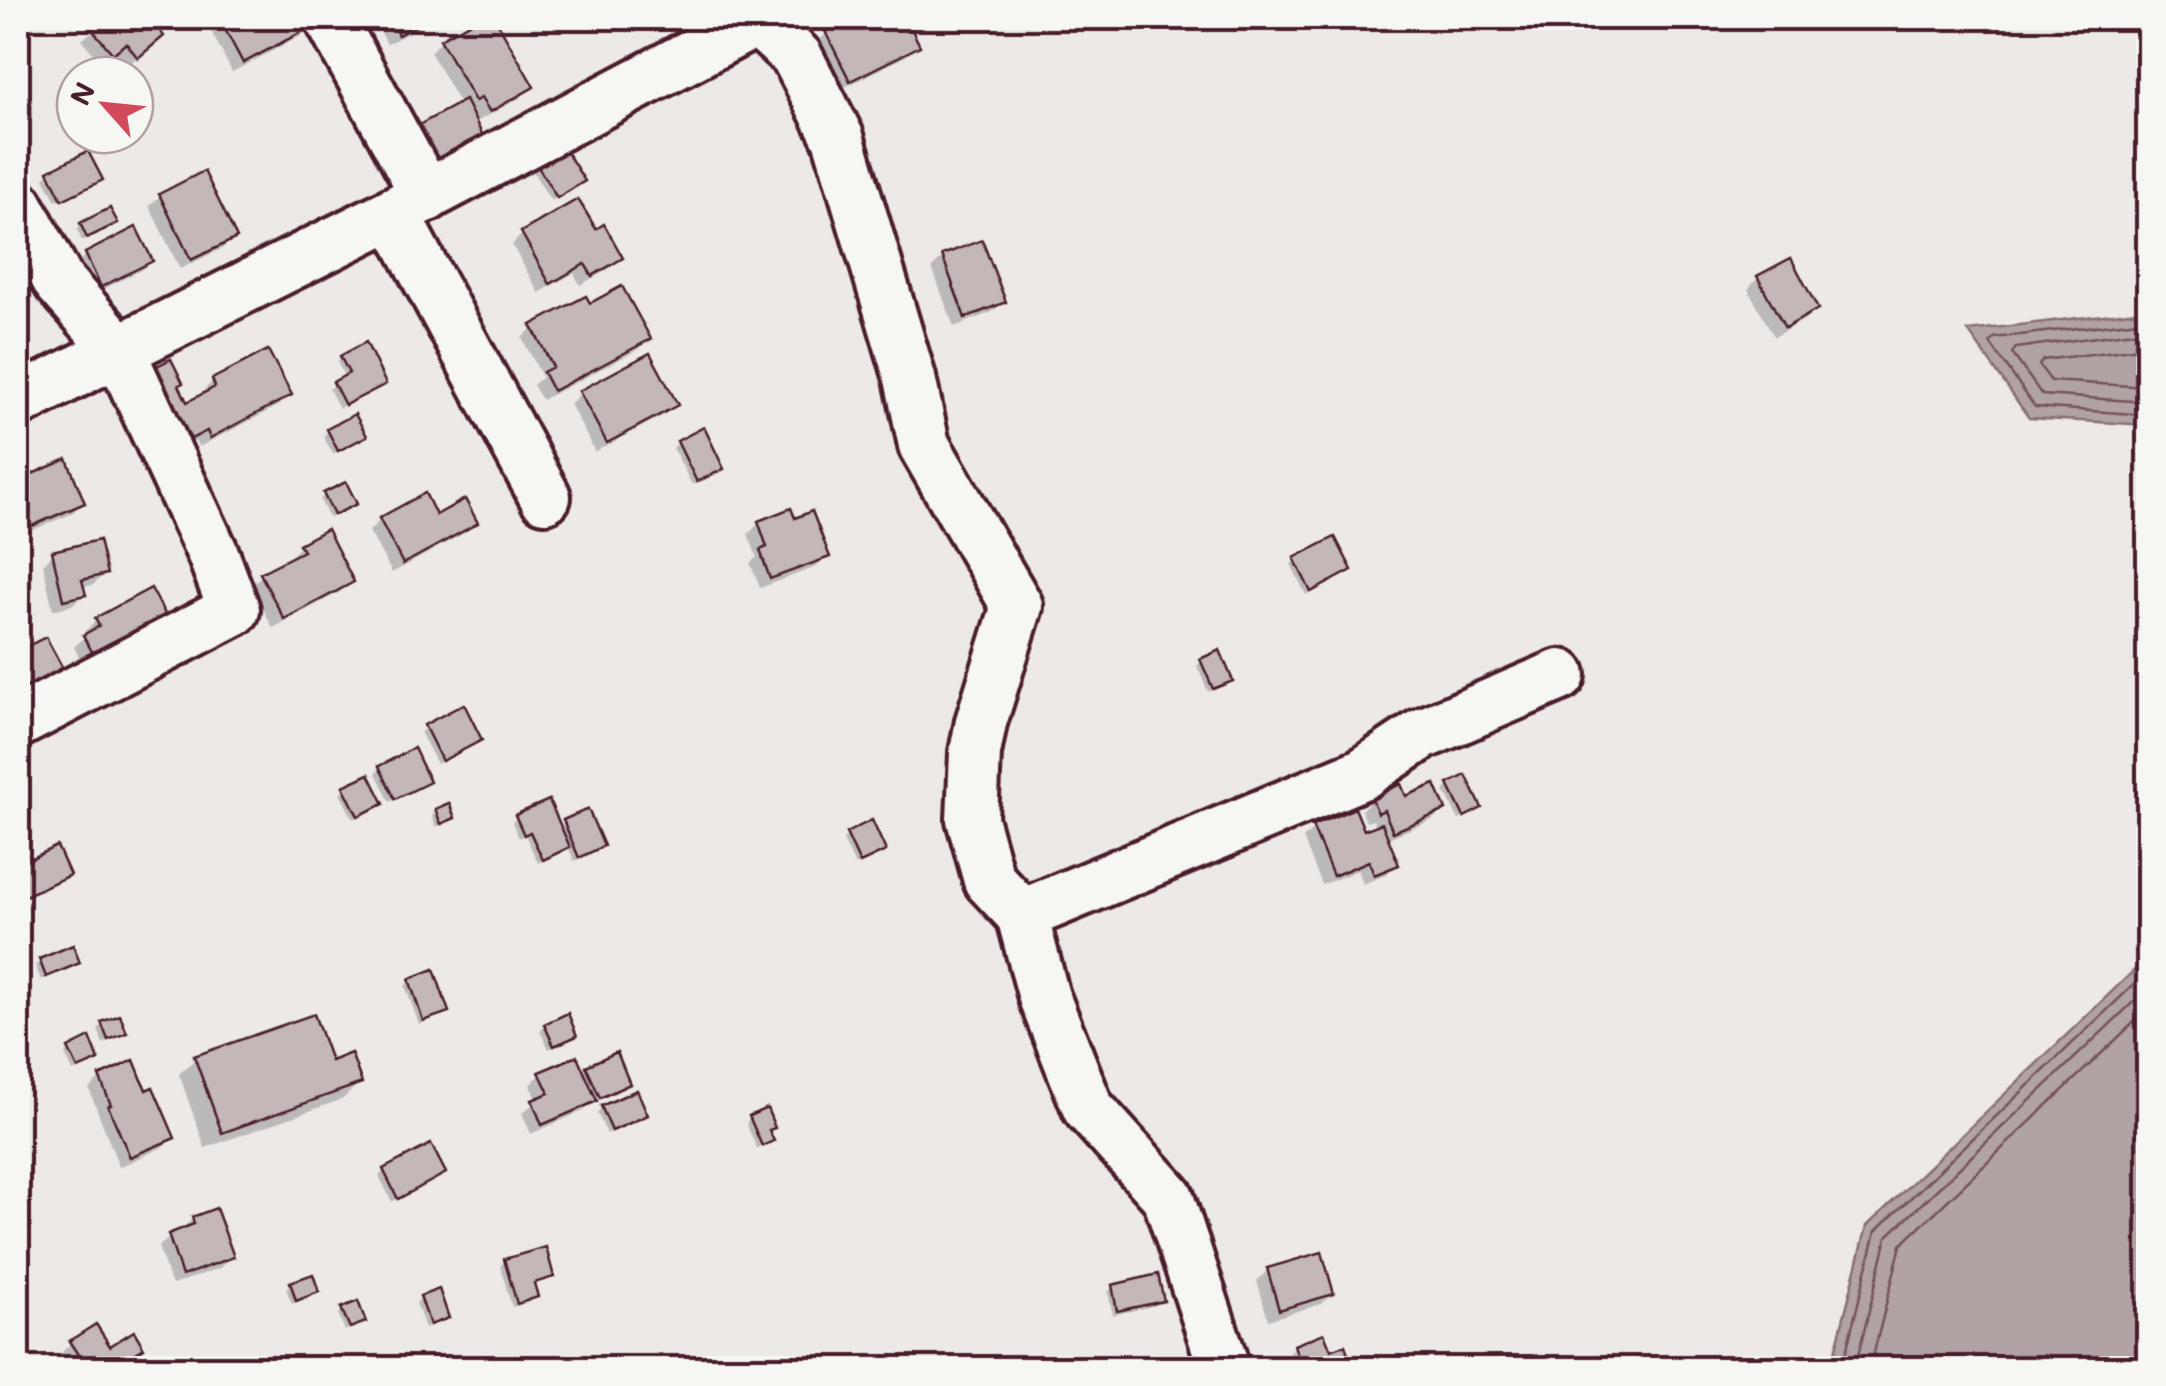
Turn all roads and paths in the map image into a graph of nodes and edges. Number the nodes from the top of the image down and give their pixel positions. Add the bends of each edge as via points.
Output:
1 (330, 18) edge
2 (760, 19) edge
3 (410, 204) junction
4 (18, 206) edge
5 (119, 350) junction
6 (18, 401) edge
7 (545, 497) dead end
8 (1560, 675) dead end
9 (18, 722) edge
10 (1022, 914) junction
11 (1224, 1368) edge

1 - 3 street
2 - 3 street
2 - 10 street via 796,57 838,138 924,445 1017,606 981,722 972,818 989,880
3 - 5 street
3 - 7 street
4 - 5 street via 59,282
5 - 6 street
5 - 9 street via 234,610
8 - 10 street via 1422,734 1362,774
10 - 11 street via 1044,997 1088,1108 1168,1197

